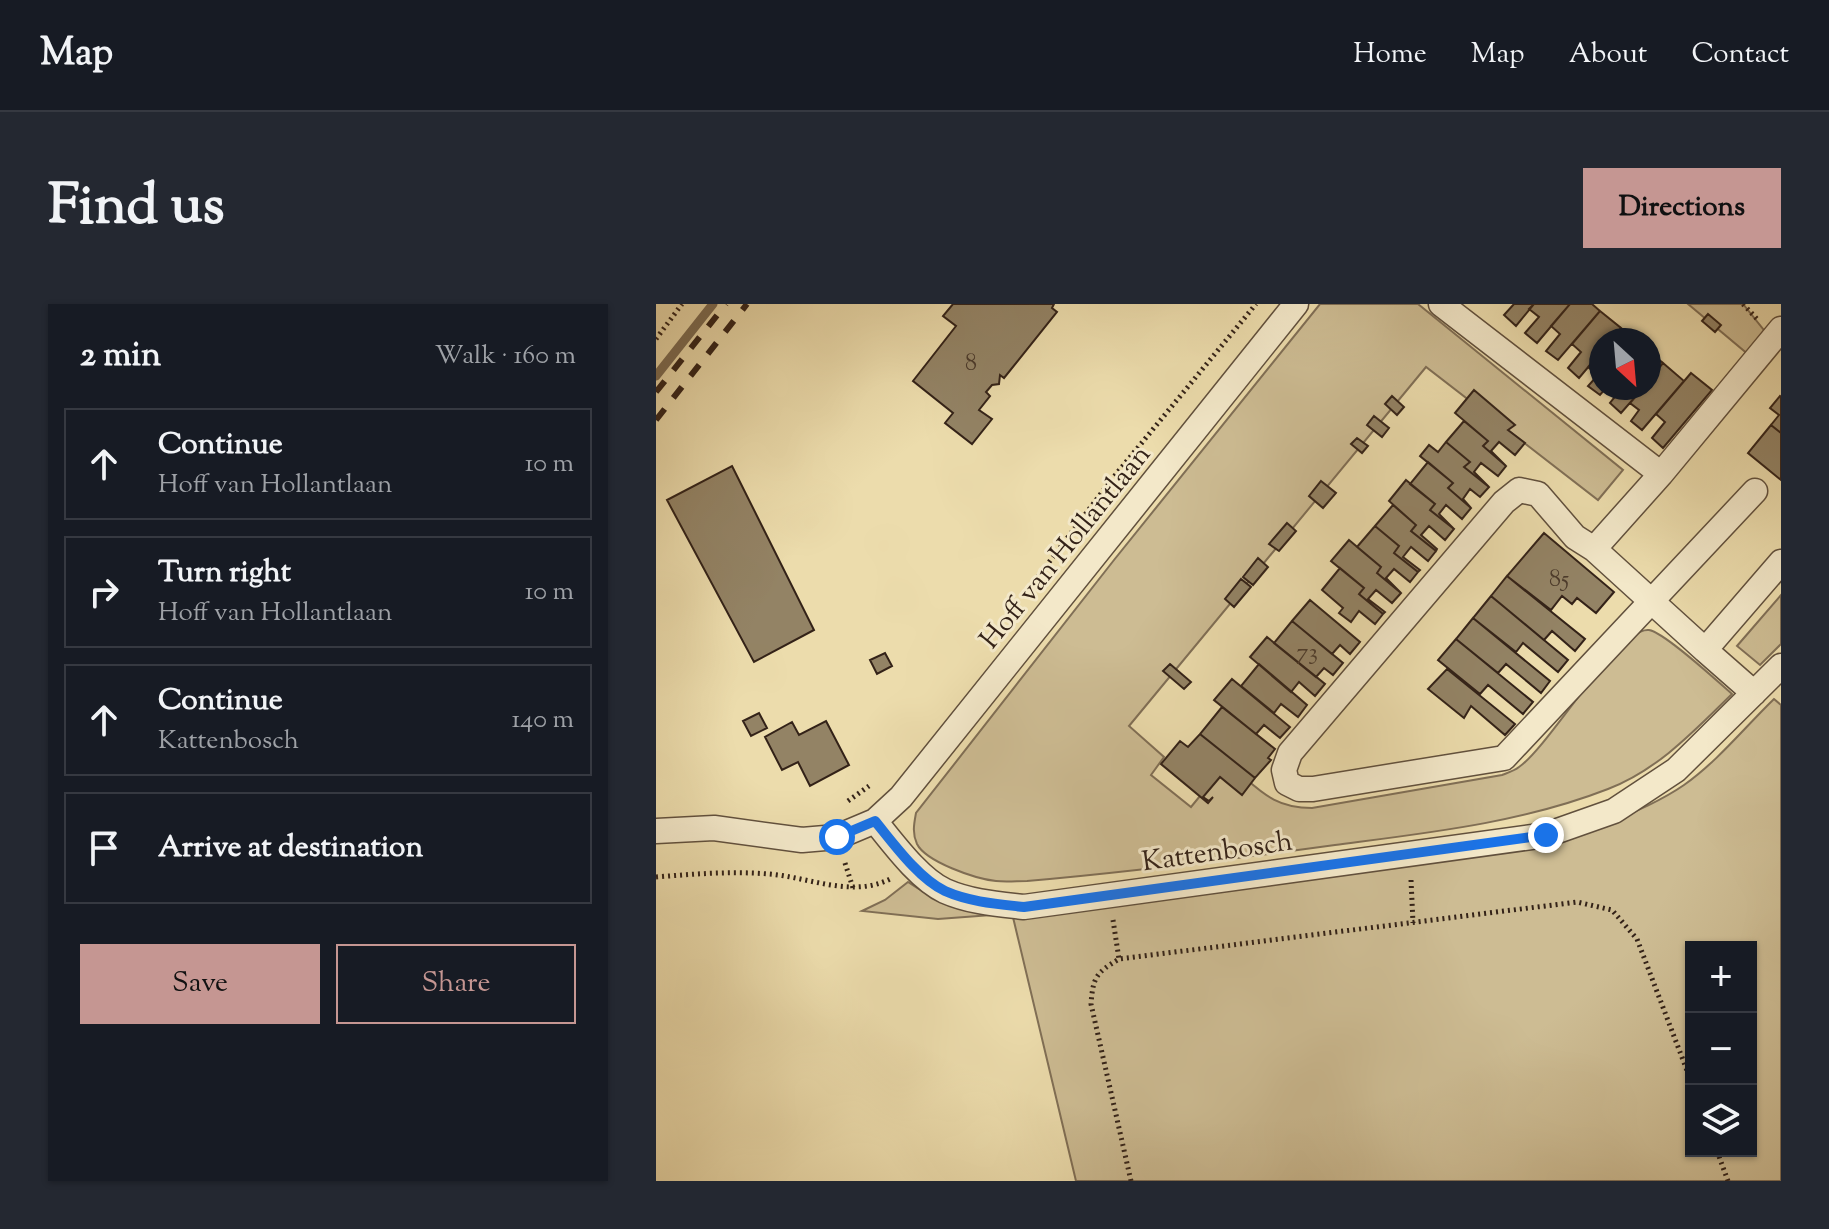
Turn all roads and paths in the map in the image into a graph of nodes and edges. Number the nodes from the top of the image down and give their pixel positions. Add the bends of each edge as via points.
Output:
1 (682, 304) edge
2 (1256, 304) edge
3 (1296, 304) edge
4 (1441, 304) edge
5 (1781, 329) edge
6 (656, 339) edge
7 (1661, 474) junction
8 (1755, 491) dead end
9 (1594, 549) junction
10 (1781, 562) edge
11 (1029, 589) dead end
12 (1651, 603) junction
13 (1705, 650) junction
14 (1781, 666) edge
15 (1754, 693) junction
16 (871, 784) dead end
17 (875, 821) junction
18 (656, 831) edge
19 (837, 837) junction
20 (1410, 854) junction
21 (914, 866) junction
22 (656, 877) edge
23 (1109, 895) junction
24 (1413, 923) junction
25 (1119, 959) junction
26 (1685, 1065) edge
27 (1719, 1157) edge
28 (1131, 1181) edge
29 (1728, 1181) edge

1 - 6 path
2 - 11 path
3 - 17 street, Hoff van Hollantlaan via 901,797
4 - 7 street
5 - 7 street
7 - 9 street
8 - 12 street, Kattenbosch
9 - 12 street, Kattenbosch
9 - 12 street, Kattenbosch via 1575,537 1538,494 1519,490 1511,496 1290,753 1284,770 1287,783 1313,789 1504,758
10 - 13 street
12 - 13 street, Kattenbosch
13 - 15 street, Kattenbosch
14 - 15 street, Kattenbosch
15 - 20 street, Kattenbosch via 1676,770 1614,811 1546,835
16 - 19 path via 834,812
17 - 19 street, Hoff van Hollantlaan
17 - 21 street
18 - 19 street, Hoff van Hollantlaan via 714,828 802,840
20 - 23 street, Kattenbosch
20 - 24 path
21 - 22 path via 884,883 853,888 771,874
21 - 23 street, Kattenbosch via 942,890 976,902 1024,907
23 - 25 path
24 - 25 path
24 - 26 path via 1577,902 1612,910 1637,939
25 - 28 path via 1093,981 1091,1004
27 - 29 path

